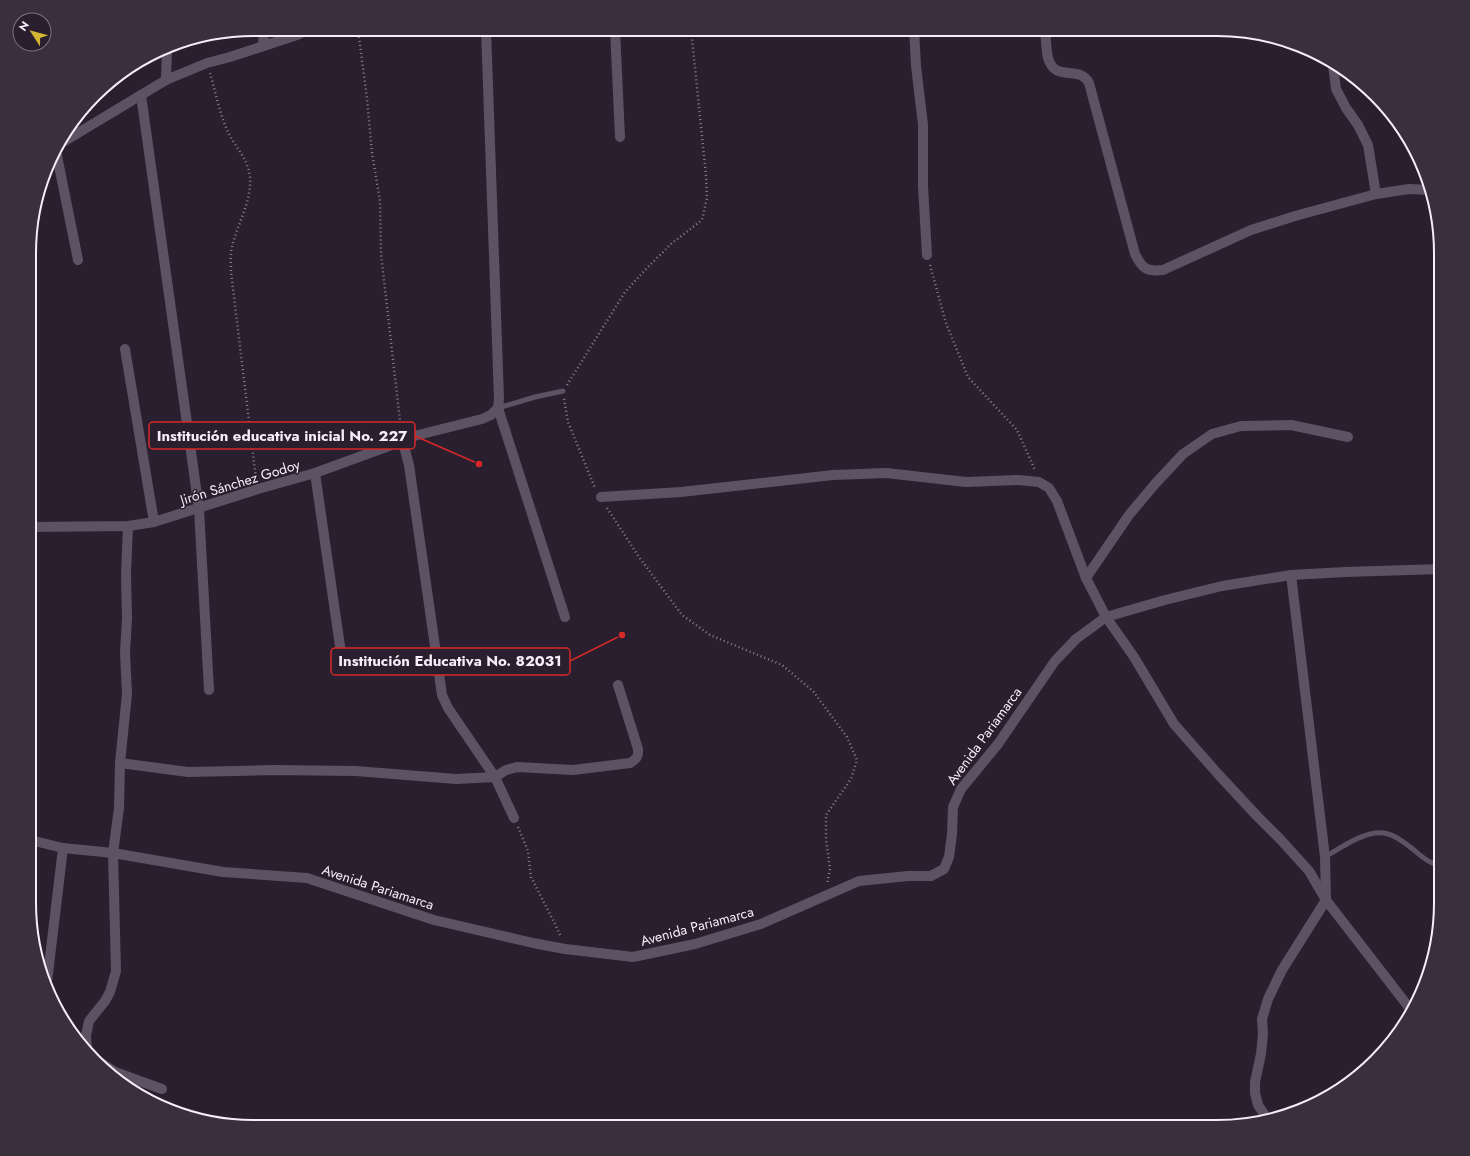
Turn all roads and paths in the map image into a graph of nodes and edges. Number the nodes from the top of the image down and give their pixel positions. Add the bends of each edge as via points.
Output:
1 (264, 36) edge
2 (294, 36) edge
3 (359, 36) edge
4 (486, 36) edge
5 (614, 36) edge
6 (692, 36) edge
7 (914, 36) edge
8 (1046, 36) edge
9 (263, 46) junction
10 (167, 54) edge
11 (207, 63) junction
12 (1334, 70) edge
13 (166, 80) junction
14 (141, 95) junction
15 (620, 137) dead end
16 (69, 139) edge
17 (57, 158) edge
18 (1424, 190) edge
19 (1376, 194) junction
20 (928, 255) joint
21 (78, 260) dead end
22 (125, 349) dead end
23 (563, 391) junction
24 (498, 408) junction
25 (1348, 437) dead end
26 (402, 439) junction
27 (315, 473) junction
28 (1039, 482) junction
29 (258, 489) junction
30 (601, 497) junction
31 (199, 509) junction
32 (154, 522) junction
33 (128, 526) junction
34 (36, 527) edge
35 (1434, 570) edge
36 (1291, 575) junction
37 (1086, 578) junction
38 (565, 617) dead end
39 (1106, 617) junction
40 (342, 660) dead end
41 (618, 685) dead end
42 (209, 690) dead end
43 (120, 763) junction
44 (495, 777) junction
45 (514, 818) joint
46 (36, 841) edge
47 (63, 848) junction
48 (113, 854) junction
49 (1325, 857) junction
50 (1434, 863) edge
51 (824, 896) junction
52 (1326, 900) junction
53 (565, 949) junction
54 (48, 973) edge
55 (1408, 1006) edge
56 (86, 1042) edge
57 (119, 1074) edge
58 (162, 1089) dead end
59 (1265, 1115) edge

1 - 9 street
2 - 9 street
3 - 26 path via 380,201 380,254
4 - 24 street via 500,399
5 - 15 street
6 - 23 path via 706,175 707,198 702,220 671,244 625,292
7 - 20 street via 923,125 923,186
8 - 19 street via 1048,58 1054,69 1059,72 1082,74 1090,83 1135,254 1146,269 1163,270 1250,230
9 - 11 street
10 - 13 street
11 - 13 street
11 - 29 path via 223,120 249,171 249,191 231,249 231,272
12 - 19 street via 1336,89 1368,145
13 - 14 street
14 - 16 street
14 - 31 street
17 - 21 street
18 - 19 street via 1409,189
20 - 28 path via 946,323 968,377 1017,430
22 - 32 street
23 - 24 lane, Jirón Sánchez Godoy
23 - 30 path via 568,422
24 - 26 street, Jirón Sánchez Godoy via 482,419
24 - 38 street
25 - 37 street via 1291,425 1241,426 1212,434 1183,454 1155,484 1129,515
26 - 27 street, Jirón Sánchez Godoy
26 - 44 street via 410,465 442,695 448,708
27 - 29 street, Jirón Sánchez Godoy
27 - 40 street
28 - 30 street via 966,482 886,473 786,479 681,492
28 - 37 street via 1049,488 1057,501
29 - 31 street, Jirón Sánchez Godoy
30 - 51 path via 639,558 682,615 710,635 782,665 813,691 847,738 857,760 851,779 826,815 830,869
31 - 32 street, Jirón Sánchez Godoy
31 - 42 street
32 - 33 street, Jirón Sánchez Godoy
33 - 34 street, Jirón Sánchez Godoy
33 - 43 street via 125,653 127,694
35 - 36 street
36 - 39 street via 1222,586
36 - 49 street
37 - 39 street
39 - 51 street, Avenida Pariamarca via 1076,640 1055,661 998,744 961,789 953,807 949,857 944,869 931,876 859,882
39 - 52 street via 1134,657 1174,724 1309,870
41 - 44 street via 638,749 636,759 630,763 572,770 517,767
43 - 44 street via 188,772 356,771 456,779
43 - 48 street via 119,808
44 - 45 street
45 - 53 path via 528,851 531,877 556,924
46 - 47 street, Avenida Pariamarca
47 - 48 street, Avenida Pariamarca
47 - 54 street
48 - 53 street, Avenida Pariamarca via 223,872 306,878 434,920
48 - 56 street via 116,971 110,992 89,1021
49 - 50 lane via 1355,839 1368,834 1387,833
49 - 52 street
51 - 53 street, Avenida Pariamarca via 761,924 695,944 633,957
52 - 55 street
52 - 59 street via 1282,970 1268,999 1262,1019 1261,1047 1254,1082 1258,1105
57 - 58 street

